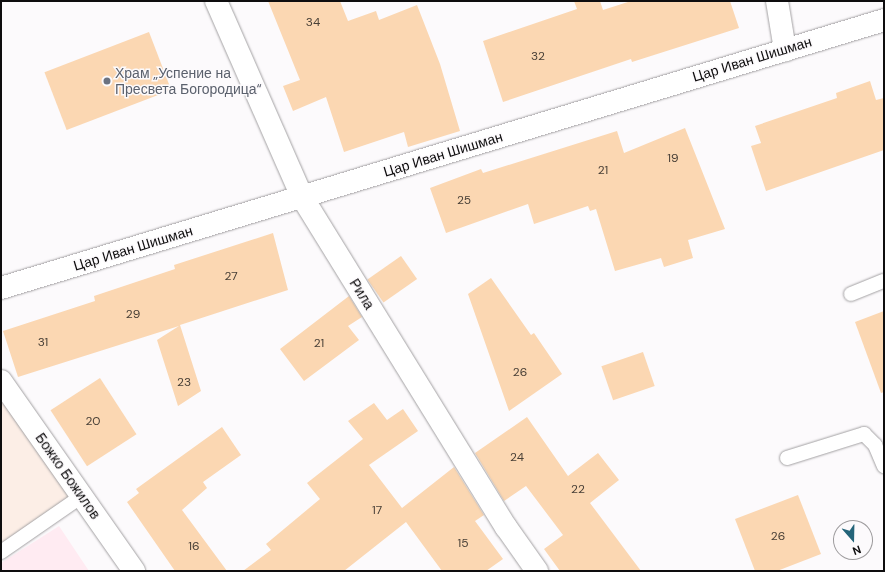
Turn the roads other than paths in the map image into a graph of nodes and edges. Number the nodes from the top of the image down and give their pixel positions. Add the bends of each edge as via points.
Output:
1 (216, 1) edge
2 (778, 1) edge
3 (884, 20) edge
4 (785, 50) junction
5 (302, 197) junction
6 (884, 280) edge
7 (1, 288) edge
8 (851, 294) dead end
9 (1, 381) edge
10 (787, 458) dead end
11 (884, 466) edge
12 (82, 496) junction
13 (1, 552) edge
14 (134, 571) edge
15 (537, 571) edge

1 - 5 street, Рила
2 - 4 street
3 - 4 street, Цар Иван Шишман
4 - 5 street, Цар Иван Шишман
5 - 7 street, Цар Иван Шишман
5 - 15 street, Рила via 506,527
6 - 8 lane
9 - 12 street, Божко Божилов
10 - 11 lane via 864,434 875,446
12 - 13 lane
12 - 14 street, Божко Божилов

